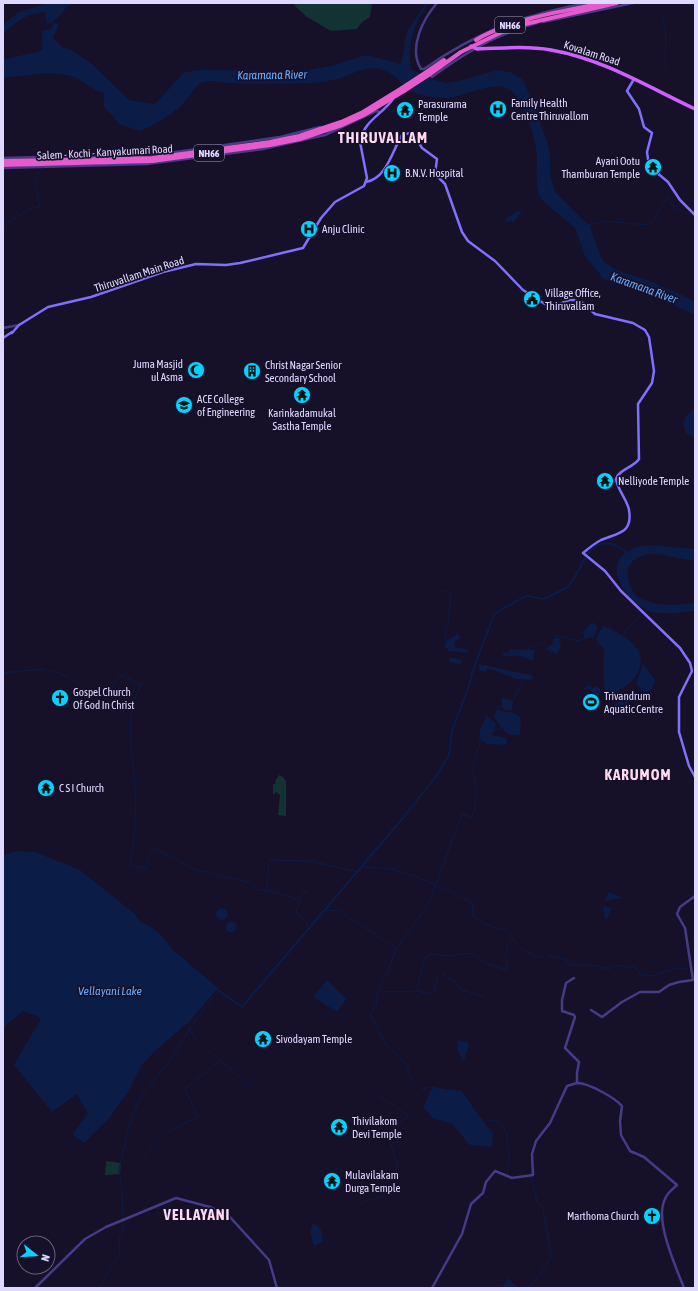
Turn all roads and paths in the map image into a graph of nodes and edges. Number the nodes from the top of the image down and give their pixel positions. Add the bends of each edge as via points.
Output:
1 (437, 3) edge
2 (587, 3) edge
3 (603, 3) edge
4 (618, 3) edge
5 (633, 3) edge
6 (473, 47) junction
7 (428, 71) junction
8 (635, 78) junction
9 (403, 89) junction
10 (395, 97) junction
11 (695, 109) edge
12 (380, 112) junction
13 (323, 131) junction
14 (3, 158) edge
15 (3, 161) edge
16 (3, 165) edge
17 (3, 168) edge
18 (366, 182) junction
19 (695, 215) edge
20 (28, 320) junction
21 (19, 325) junction
22 (3, 328) edge
23 (12, 333) junction
24 (3, 338) edge
25 (695, 777) edge
26 (695, 896) edge
27 (574, 978) dead end
28 (592, 1010) dead end
29 (577, 1083) junction
30 (35, 1288) edge
31 (277, 1288) edge
32 (432, 1288) edge
33 (684, 1288) edge

1 - 7 street via 419,33 418,65
2 - 7 street via 521,18 496,27 476,36
3 - 7 highway, NH66 via 526,20 498,29
4 - 6 highway, NH66 via 512,27
5 - 6 street via 530,25
6 - 7 highway, NH66
6 - 7 street via 432,76
6 - 8 main road, Kovalam Road via 552,50
7 - 9 highway, Salem - Kochi - Kanyakumari Road / NH66, bridge
8 - 11 main road, Kovalam Road
8 - 19 main road via 627,91 639,109 644,127 652,133 647,152 649,166 668,182 680,200
9 - 10 highway, Salem - Kochi - Kanyakumari Road / NH66
9 - 13 highway, Salem - Kochi - Kanyakumari Road / NH66
10 - 12 main road
10 - 13 highway, Salem - Kochi - Kanyakumari Road / NH66 via 364,116
12 - 13 street via 376,111
12 - 18 main road via 367,125 361,136
13 - 14 street via 162,154
13 - 15 highway, Salem - Kochi - Kanyakumari Road / NH66 via 270,142 152,158
13 - 16 highway, Salem - Kochi - Kanyakumari Road / NH66 via 270,145 152,161
13 - 17 street via 280,147 173,161
18 - 20 main road, Thiruvallam Main Road via 364,186 335,202 321,218 306,245 298,251 226,265 196,264 180,268 91,297 49,307
18 - 25 main road, Thiruvallam Main Road via 380,175 402,135 410,133 422,148 437,159 435,174 445,184 468,242 495,261 523,290 548,306 569,300 583,303 595,314 633,323 645,330 649,337 654,371 652,383 638,404 639,458 616,479 629,510 628,523 619,534 601,540 583,553 605,571 621,591 680,648 690,663 692,671 679,697 679,732
20 - 21 main road, Thiruvallam Main Road
20 - 23 main road, Thiruvallam Main Road
21 - 22 street
21 - 23 main road, Thiruvallam Main Road
23 - 24 main road, Thiruvallam Main Road
26 - 28 street via 680,907 677,914 685,928 692,980 674,983 659,992 640,992 604,1016
27 - 29 street via 564,986 561,1009 575,1018 565,1048 579,1062
29 - 32 street via 567,1086 550,1123 536,1141 532,1154 533,1175 512,1178 495,1171 486,1182 483,1193 470,1204 462,1234
29 - 33 street via 598,1091 622,1106 621,1135 630,1151 644,1157 677,1185 665,1199 662,1216
30 - 31 street via 85,1238 174,1199 182,1199 210,1207 229,1216 269,1260

